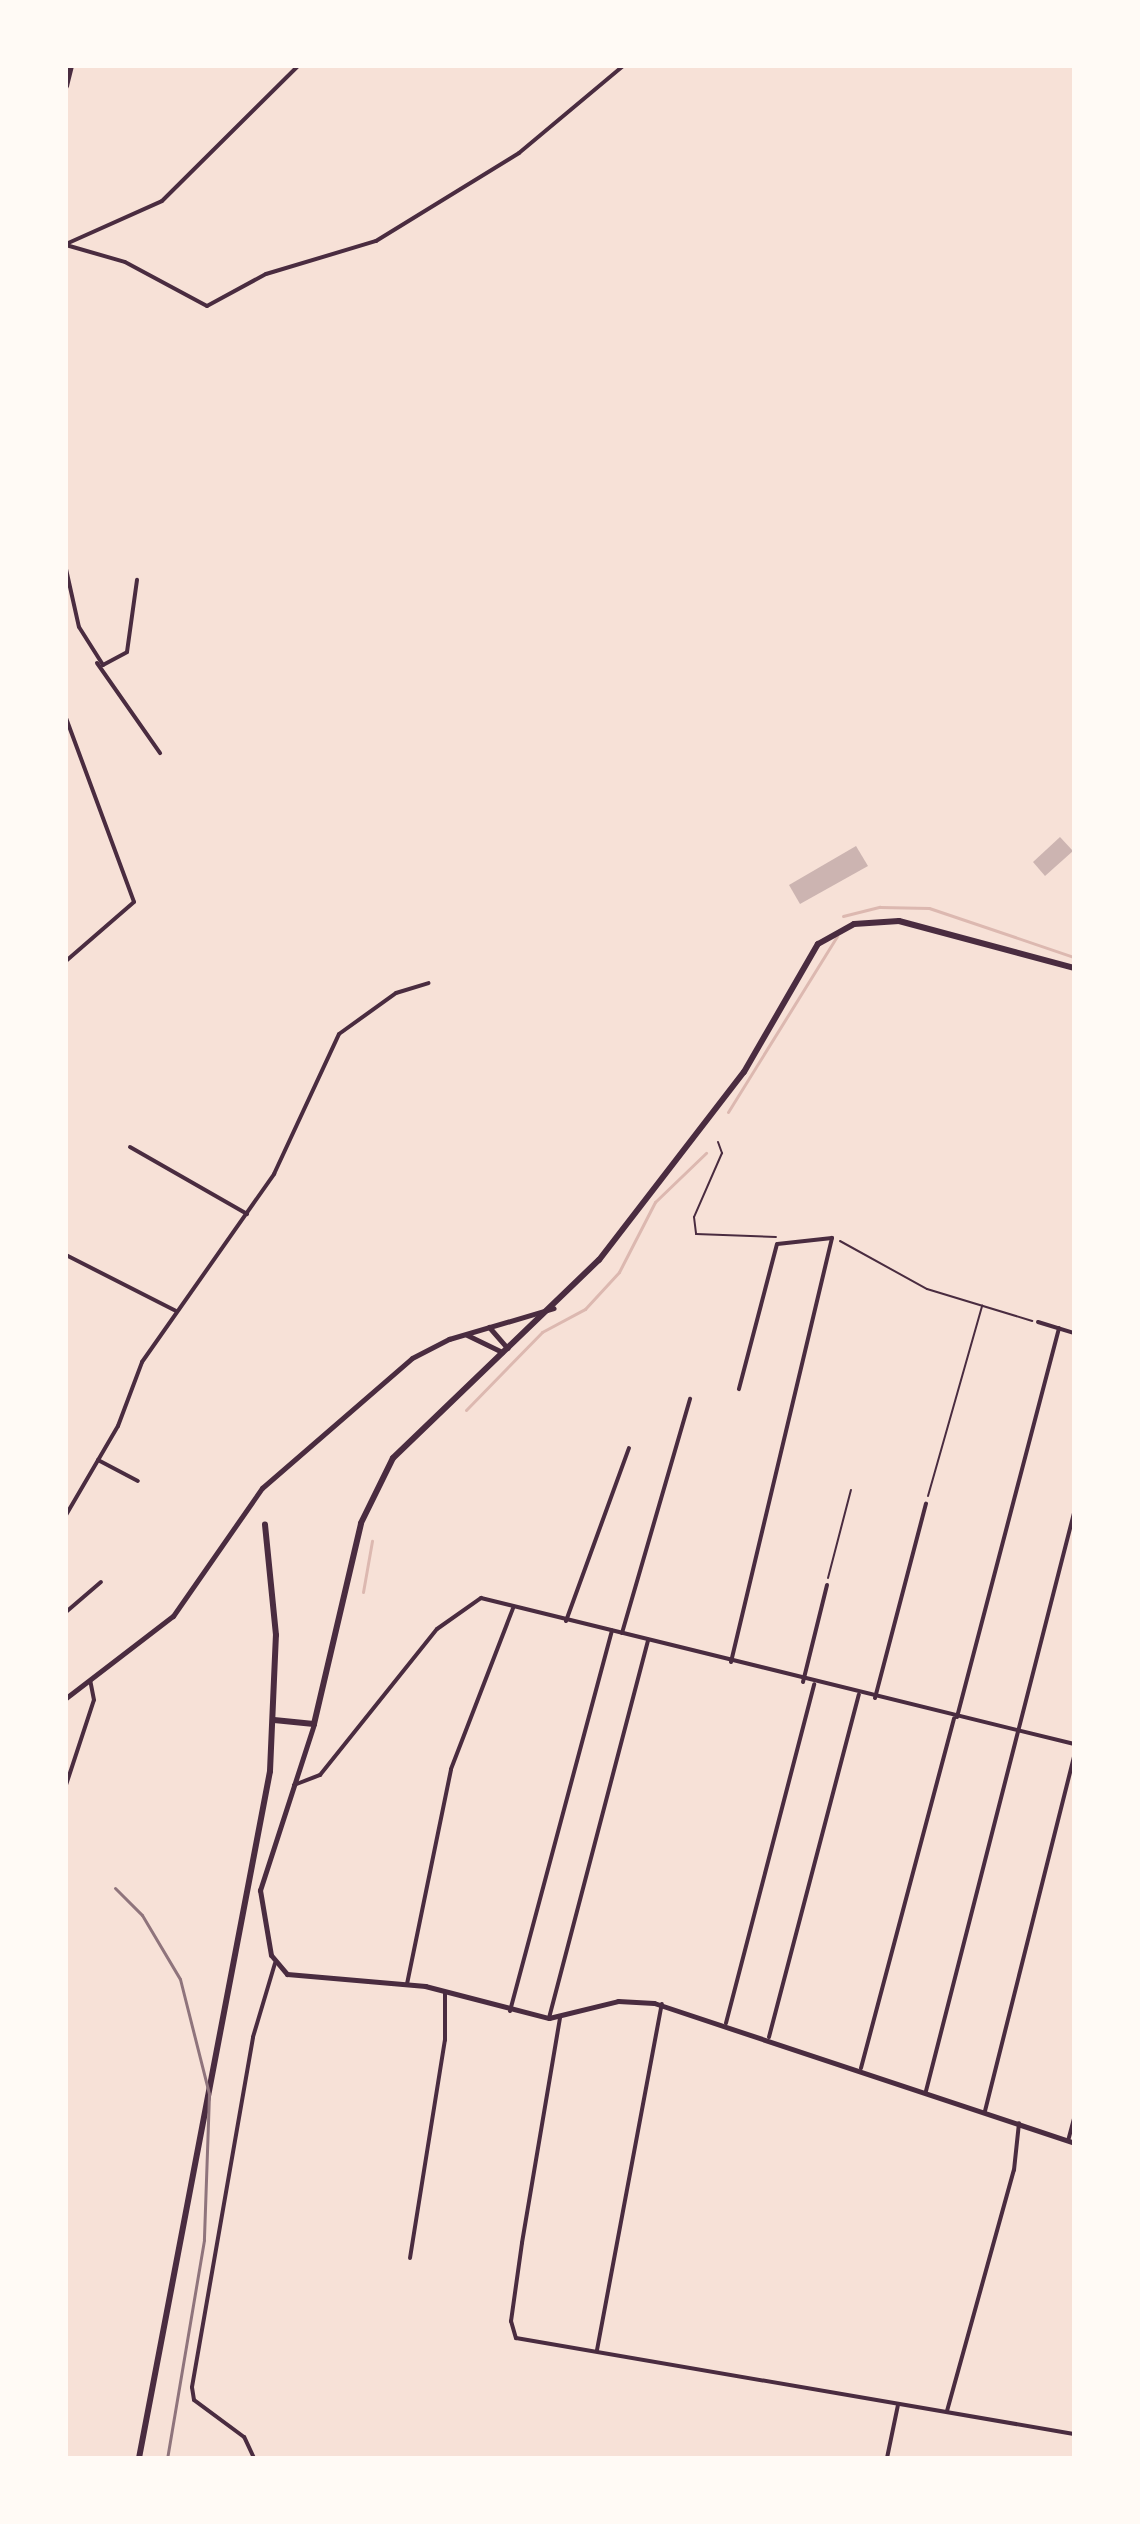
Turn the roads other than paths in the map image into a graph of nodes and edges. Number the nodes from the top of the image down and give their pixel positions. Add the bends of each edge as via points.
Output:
1 (71, 66) edge
2 (298, 66) edge
3 (623, 66) edge
4 (66, 86) edge
5 (66, 245) edge
6 (66, 569) edge
7 (137, 580) dead end
8 (96, 661) junction
9 (66, 718) edge
10 (160, 753) dead end
11 (66, 961) edge
12 (1074, 968) edge
13 (429, 983) dead end
14 (130, 1147) dead end
15 (247, 1214) junction
16 (66, 1255) edge
17 (554, 1308) junction
18 (176, 1311) junction
19 (1038, 1322) road end
20 (489, 1327) junction
21 (1059, 1328) junction
22 (1074, 1333) edge
23 (462, 1335) junction
24 (505, 1350) junction
25 (739, 1389) dead end
26 (690, 1399) dead end
27 (629, 1448) dead end
28 (98, 1460) junction
29 (138, 1481) dead end
30 (926, 1504) road end
31 (1074, 1513) edge
32 (66, 1515) edge
33 (265, 1525) dead end
34 (101, 1582) dead end
35 (827, 1585) road end
36 (513, 1608) junction
37 (66, 1612) edge
38 (566, 1621) junction
39 (612, 1630) junction
40 (622, 1633) junction
41 (648, 1640) junction
42 (731, 1662) junction
43 (90, 1680) junction
44 (803, 1682) junction
45 (814, 1684) junction
46 (859, 1695) junction
47 (66, 1698) edge
48 (875, 1698) junction
49 (955, 1718) junction
50 (274, 1720) junction
51 (314, 1724) junction
52 (1018, 1734) junction
53 (1074, 1744) edge
54 (1074, 1756) edge
55 (66, 1785) edge
56 (294, 1785) junction
57 (275, 1963) junction
58 (407, 1984) junction
59 (445, 1992) junction
60 (662, 2004) junction
61 (510, 2011) junction
62 (549, 2018) junction
63 (560, 2018) junction
64 (726, 2023) junction
65 (769, 2037) junction
66 (861, 2068) junction
67 (926, 2091) junction
68 (985, 2111) junction
69 (1074, 2118) edge
70 (1019, 2123) junction
71 (1071, 2142) edge
72 (410, 2258) dead end
73 (597, 2350) junction
74 (898, 2405) junction
75 (947, 2411) junction
76 (1074, 2434) edge
77 (139, 2458) edge
78 (254, 2458) edge
79 (887, 2458) edge

1 - 4 main road
2 - 5 street via 162,201
3 - 5 street via 519,153 376,241 266,274 209,305 125,262
6 - 8 street
7 - 8 street via 124,658
8 - 10 street
9 - 11 street via 134,894 129,908
12 - 17 main road via 899,921 854,924 824,939 724,1099
13 - 15 street via 396,993 343,1029 274,1174
14 - 15 street
15 - 18 street
16 - 18 street
17 - 20 street
17 - 24 main road
18 - 28 street via 139,1367
19 - 21 street
20 - 23 street
20 - 24 street via 504,1336
21 - 22 street
21 - 49 street
23 - 24 street via 486,1338
23 - 43 street via 412,1358 284,1466 238,1515 173,1616
24 - 51 main road via 415,1431 373,1490
25 - 42 street via 781,1240 834,1241
26 - 40 street
27 - 38 street
28 - 29 street
28 - 32 street
30 - 48 street
31 - 52 street
33 - 50 main road via 275,1617
34 - 37 street
35 - 44 street
36 - 38 street
36 - 56 street via 481,1598 464,1604 329,1766 308,1785
36 - 58 street via 451,1769
38 - 39 street
39 - 40 street
39 - 61 street
40 - 41 street
41 - 42 street
41 - 62 street
42 - 44 street
43 - 47 street
43 - 55 street via 94,1700
44 - 45 street
45 - 46 street
45 - 64 street
46 - 48 street
46 - 65 street
48 - 49 street
49 - 52 street
49 - 66 street
50 - 51 main road
50 - 77 main road via 247,1897
51 - 56 street
52 - 53 street
52 - 67 street
54 - 68 street
56 - 57 street via 260,1890
57 - 58 street via 308,1980
57 - 78 street via 250,2052 192,2394 244,2437
58 - 59 street
59 - 61 street
59 - 72 street via 445,2040
60 - 63 street via 618,2001
60 - 64 street
60 - 73 street
61 - 62 street
62 - 63 street
63 - 73 street via 522,2243 514,2336
64 - 65 street
65 - 66 street
66 - 67 street
67 - 68 street
68 - 70 street
69 - 71 street
70 - 71 street
70 - 75 street via 1014,2170
73 - 74 street
74 - 75 street
74 - 79 street
75 - 76 street

